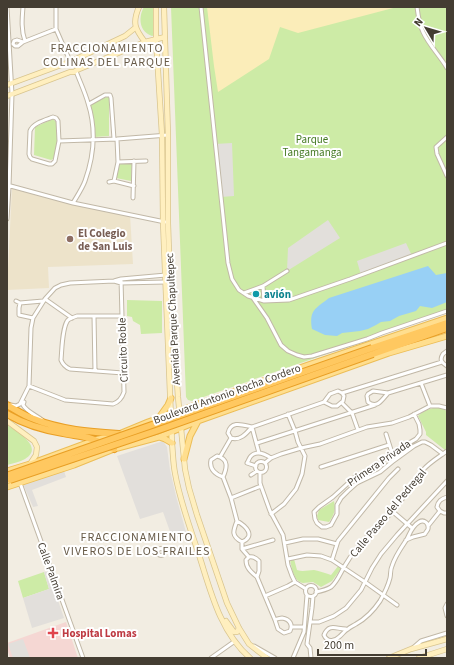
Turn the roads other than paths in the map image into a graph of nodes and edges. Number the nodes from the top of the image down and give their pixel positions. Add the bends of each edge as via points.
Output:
1 (7, 7) edge
2 (23, 7) edge
3 (56, 7) edge
4 (156, 7) edge
5 (164, 7) edge
6 (201, 7) edge
7 (417, 7) edge
8 (137, 8) edge
9 (8, 25) edge
10 (135, 28) junction
11 (56, 29) junction
12 (165, 37) junction
13 (156, 39) junction
14 (145, 42) junction
15 (70, 61) junction
16 (447, 68) edge
17 (77, 70) junction
18 (70, 72) junction
19 (9, 84) edge
20 (9, 95) edge
21 (89, 104) junction
22 (162, 135) junction
23 (168, 135) junction
24 (447, 137) edge
25 (115, 139) junction
26 (93, 140) junction
27 (60, 141) junction
28 (134, 161) junction
29 (146, 161) dead end
30 (118, 162) junction
31 (447, 176) edge
32 (114, 181) junction
33 (110, 182) dead end
34 (8, 186) edge
35 (134, 186) junction
36 (133, 198) dead end
37 (73, 203) junction
38 (7, 219) edge
39 (166, 223) junction
40 (447, 243) edge
41 (288, 271) dead end
42 (168, 275) junction
43 (121, 281) junction
44 (168, 282) junction
45 (263, 286) junction
46 (244, 293) junction
47 (253, 298) junction
48 (44, 300) junction
49 (16, 301) dead end
50 (264, 301) junction
51 (20, 303) junction
52 (447, 311) edge
53 (94, 316) junction
54 (122, 316) junction
55 (33, 318) junction
56 (72, 318) junction
57 (447, 318) edge
58 (447, 323) edge
59 (447, 328) edge
60 (447, 336) edge
61 (409, 341) junction
62 (373, 351) junction
63 (447, 351) edge
64 (389, 353) junction
65 (442, 362) junction
66 (447, 366) edge
67 (95, 372) junction
68 (123, 373) junction
69 (447, 375) edge
70 (421, 383) junction
71 (29, 386) junction
72 (35, 388) junction
73 (342, 393) junction
74 (388, 393) junction
75 (171, 398) junction
76 (324, 402) junction
77 (342, 403) junction
78 (7, 404) edge
79 (22, 404) junction
80 (196, 405) junction
81 (375, 405) junction
82 (430, 406) junction
83 (447, 408) edge
84 (179, 411) junction
85 (352, 413) junction
86 (7, 414) edge
87 (171, 414) junction
88 (288, 414) junction
89 (414, 414) junction
90 (158, 419) junction
91 (7, 421) edge
92 (198, 421) junction
93 (148, 422) junction
94 (46, 424) junction
95 (181, 428) junction
96 (252, 428) junction
97 (358, 430) junction
98 (295, 431) junction
99 (172, 432) junction
100 (119, 434) junction
101 (386, 434) dead end
102 (159, 437) junction
103 (152, 438) junction
104 (231, 438) junction
105 (95, 440) junction
106 (172, 443) junction
107 (257, 443) junction
108 (389, 445) junction
109 (301, 448) junction
110 (114, 449) junction
111 (447, 451) edge
112 (259, 452) junction
113 (392, 454) junction
114 (443, 454) junction
115 (220, 457) junction
116 (271, 458) junction
117 (184, 459) junction
118 (30, 464) junction
119 (265, 464) junction
120 (256, 466) junction
121 (321, 467) dead end
122 (398, 469) dead end
123 (259, 472) junction
124 (251, 475) dead end
125 (8, 477) edge
126 (223, 477) junction
127 (447, 481) edge
128 (20, 483) junction
129 (261, 486) junction
130 (7, 487) edge
131 (438, 491) junction
132 (447, 497) edge
133 (231, 498) junction
134 (441, 500) junction
135 (392, 511) junction
136 (440, 511) junction
137 (447, 513) edge
138 (271, 514) junction
139 (197, 515) junction
140 (186, 518) junction
141 (237, 521) junction
142 (407, 524) junction
143 (428, 526) junction
144 (412, 528) junction
145 (273, 540) dead end
146 (406, 540) junction
147 (242, 542) junction
148 (285, 543) junction
149 (337, 544) junction
150 (242, 549) junction
151 (249, 557) junction
152 (288, 559) junction
153 (332, 560) junction
154 (344, 567) junction
155 (257, 577) junction
156 (295, 582) junction
157 (366, 582) junction
158 (306, 589) junction
159 (316, 592) junction
160 (307, 595) junction
161 (383, 595) junction
162 (265, 596) junction
163 (313, 596) junction
164 (447, 604) edge
165 (397, 605) dead end
166 (216, 607) junction
167 (306, 607) junction
168 (312, 608) junction
169 (447, 616) edge
170 (275, 620) junction
171 (310, 622) junction
172 (292, 627) junction
173 (304, 627) junction
174 (239, 628) junction
175 (346, 629) junction
176 (304, 632) junction
177 (309, 633) junction
178 (447, 633) edge
179 (447, 639) edge
180 (235, 642) junction
181 (249, 644) junction
182 (411, 649) junction
183 (447, 649) edge
184 (83, 658) edge
185 (211, 658) edge
186 (250, 658) edge
187 (267, 658) edge
188 (275, 658) edge
189 (293, 658) edge
190 (310, 658) edge
191 (389, 658) edge
192 (419, 658) edge

1 - 9 street
2 - 11 street via 24,41
3 - 11 street
4 - 13 main road, Avenida Parque Chapultepec
5 - 12 main road, Avenida Parque Chapultepec
6 - 46 street via 228,263 232,279
7 - 16 street via 422,30
8 - 10 main road
9 - 19 street
10 - 14 main road
10 - 15 main road via 125,36
11 - 15 street
12 - 13 main road
12 - 23 main road, Avenida Parque Chapultepec
13 - 14 main road
13 - 22 main road, Avenida Parque Chapultepec
14 - 17 main road
15 - 17 main road via 78,64
15 - 18 main road via 66,68
15 - 19 main road
17 - 18 main road
17 - 21 street
18 - 20 main road
19 - 20 street
20 - 34 street
21 - 25 street via 110,95
21 - 26 street
22 - 23 street
22 - 25 street
22 - 39 main road, Avenida Parque Chapultepec
23 - 39 main road, Avenida Parque Chapultepec
24 - 31 street via 436,147
25 - 26 street
25 - 30 street
26 - 27 street
26 - 37 street via 91,162
27 - 27 street via 52,164 30,157 30,131 34,126 56,118
28 - 29 street
28 - 30 street
28 - 35 street
30 - 32 street
32 - 33 street
32 - 35 street
34 - 37 street
34 - 38 street
35 - 36 street
37 - 39 street
39 - 42 main road, Avenida Parque Chapultepec
40 - 50 street via 289,300
41 - 45 street
42 - 43 street
42 - 44 main road, Avenida Parque Chapultepec
43 - 44 street
43 - 48 street via 61,285
43 - 54 street, Circuito Roble
44 - 75 main road, Avenida Parque Chapultepec
44 - 84 main road, Avenida Parque Chapultepec
45 - 46 street
45 - 50 street
46 - 47 street
47 - 50 street
47 - 52 street via 267,318 281,346 304,357 367,339
48 - 51 street
48 - 55 street
48 - 56 street
49 - 51 street
51 - 55 street via 19,315
53 - 54 street
53 - 56 street
53 - 67 street
54 - 68 street, Circuito Roble
55 - 71 street
56 - 67 street via 64,327 62,364 70,369
57 - 80 main road, Boulevard Antonio Rocha Cordero
58 - 62 highway
59 - 61 highway
60 - 64 main road, Boulevard Antonio Rocha Cordero
61 - 62 highway
61 - 64 highway
62 - 125 highway, bridge
63 - 65 street via 441,356
64 - 92 main road, Boulevard Antonio Rocha Cordero
65 - 66 street
65 - 73 street
67 - 68 street
68 - 72 street, Circuito Roble via 124,392 113,404 65,400
69 - 70 street
70 - 74 street
70 - 82 street
71 - 72 street, Circuito Roble
71 - 79 street
72 - 79 street via 28,393
73 - 76 street via 338,391 330,394
73 - 77 street
74 - 81 street
74 - 81 street via 373,391 368,394 368,402
75 - 87 main road, Avenida Parque Chapultepec
75 - 90 main road
76 - 77 street via 332,406
76 - 88 street
77 - 85 street
78 - 79 street
78 - 94 highway
79 - 94 street
80 - 84 main road, Boulevard Antonio Rocha Cordero
80 - 92 main road via 192,414
81 - 85 street
82 - 83 street
82 - 89 street
84 - 87 main road, Boulevard Antonio Rocha Cordero
84 - 95 main road, Avenida Parque Chapultepec
85 - 97 street
85 - 98 street
86 - 105 highway via 44,429
87 - 90 main road, Boulevard Antonio Rocha Cordero
87 - 99 main road, Avenida Parque Chapultepec
88 - 96 street
88 - 98 street
89 - 97 street via 392,423
89 - 113 street, Primera Privada via 420,434
90 - 93 main road, Boulevard Antonio Rocha Cordero
91 - 118 main road via 34,440 37,447 36,455
92 - 95 main road, Boulevard Antonio Rocha Cordero
92 - 117 main road via 190,436
93 - 100 main road, Boulevard Antonio Rocha Cordero
93 - 103 main road via 160,420 165,423 163,432
94 - 100 highway
95 - 99 main road, Boulevard Antonio Rocha Cordero
95 - 117 main road, Avenida Parque Chapultepec
96 - 104 street via 239,439
96 - 104 street via 233,425 228,433
96 - 107 street
97 - 109 street
98 - 107 street
98 - 109 street
99 - 102 main road, Boulevard Antonio Rocha Cordero
99 - 106 main road, Avenida Parque Chapultepec
100 - 105 main road, Boulevard Antonio Rocha Cordero
101 - 108 street
102 - 103 main road, Boulevard Antonio Rocha Cordero
102 - 106 main road
103 - 110 main road, Boulevard Antonio Rocha Cordero
104 - 115 street
105 - 110 highway
105 - 118 main road, Boulevard Antonio Rocha Cordero
106 - 140 main road, Avenida Parque Chapultepec via 175,475
107 - 112 street
108 - 113 street
108 - 121 street
109 - 116 street
109 - 138 street via 305,456 296,489 284,504
110 - 128 main road, Boulevard Antonio Rocha Cordero
111 - 114 street, Calle Paseo del Pedregal
112 - 116 street
112 - 120 street via 251,456 247,463
113 - 114 street, Primera Privada via 376,467 356,476 319,507 314,512 317,523 322,527 331,526 337,514 337,505 348,491 357,483 380,472 414,446 425,442
114 - 135 street, Calle Paseo del Pedregal via 424,469
115 - 126 street via 226,465
115 - 126 street via 214,457 210,465 215,473
116 - 119 street
117 - 139 main road, Avenida Parque Chapultepec
118 - 125 main road, Boulevard Antonio Rocha Cordero
119 - 120 street via 261,462
119 - 123 street via 266,470
120 - 123 street
122 - 149 street
123 - 124 street
123 - 129 street
126 - 133 street
127 - 131 street
128 - 130 main road, Boulevard Antonio Rocha Cordero
128 - 184 street, Calle Palmira
129 - 133 street
129 - 138 street
131 - 134 street
131 - 142 street
132 - 134 street
133 - 141 street
134 - 136 street via 437,507
135 - 142 street
135 - 154 street, Calle Paseo del Pedregal via 366,536
136 - 137 street
136 - 143 street
138 - 148 street
139 - 140 main road
139 - 174 main road, Avenida Parque Chapultepec via 226,603
140 - 166 main road, Avenida Parque Chapultepec
141 - 147 street via 234,535
141 - 147 street via 242,524 249,536
142 - 144 street
142 - 157 street via 381,554
143 - 144 street via 423,520
143 - 146 street via 425,534
144 - 146 street
145 - 150 street
146 - 161 street via 394,559
147 - 150 street
148 - 149 street via 318,539
148 - 152 street
149 - 153 street
150 - 151 street
151 - 155 street via 246,565
151 - 155 street via 252,556 259,561
152 - 153 street via 308,555
152 - 156 street
153 - 154 street
154 - 157 street
154 - 159 street, Calle Paseo del Pedregal via 331,587
155 - 162 street
156 - 158 street
156 - 162 street
157 - 161 street
157 - 171 street via 346,608 319,622
158 - 159 street via 309,585 314,586
158 - 160 street
159 - 163 street
160 - 163 street
160 - 167 street
161 - 165 street
161 - 175 street via 366,617
162 - 170 street
163 - 168 street
164 - 169 street
166 - 174 main road via 234,632
166 - 180 main road, Avenida Parque Chapultepec
167 - 168 street
167 - 173 street
168 - 171 street
170 - 172 street via 282,618 291,623
170 - 172 street via 278,629 284,633
171 - 177 street
172 - 173 street
173 - 176 street
174 - 181 main road, Avenida Parque Chapultepec
175 - 175 street via 335,640 330,641 324,636 329,628
176 - 177 street
176 - 189 street
177 - 190 street via 307,644 310,648
178 - 182 street via 421,641
179 - 182 main road
180 - 185 street
180 - 186 main road, Avenida Parque Chapultepec
181 - 187 main road, Avenida Parque Chapultepec
181 - 188 street
182 - 191 main road
183 - 192 main road

